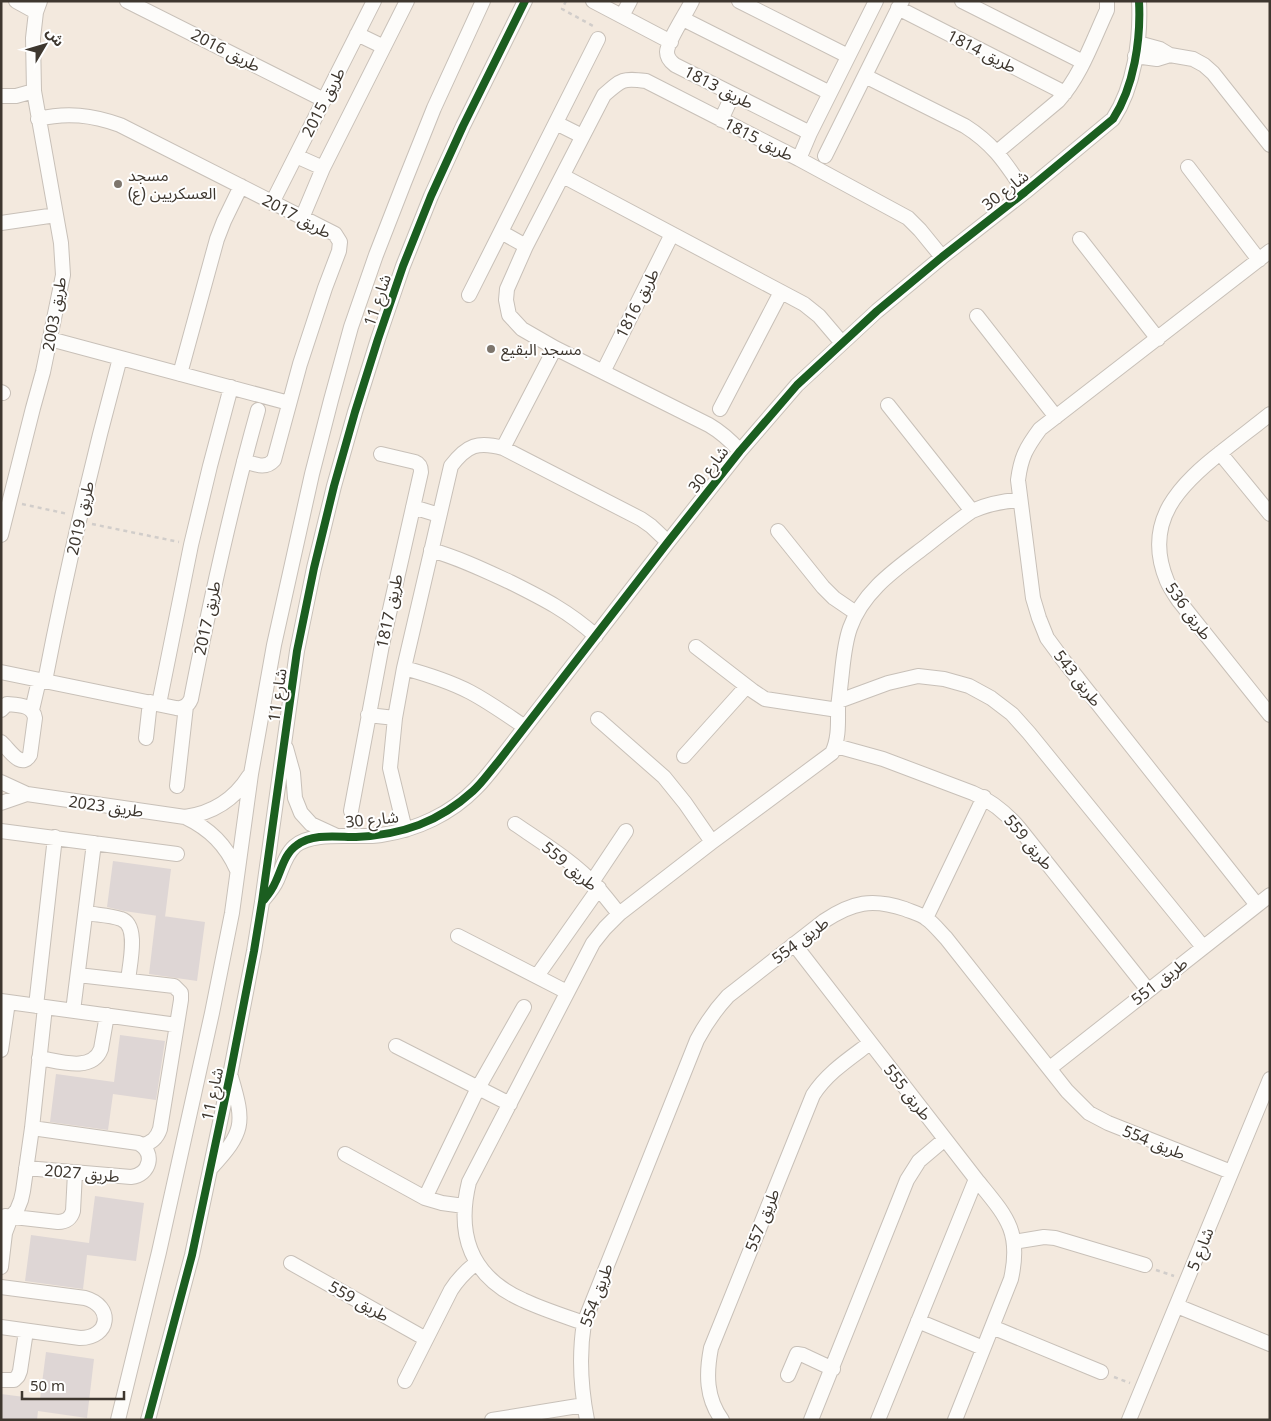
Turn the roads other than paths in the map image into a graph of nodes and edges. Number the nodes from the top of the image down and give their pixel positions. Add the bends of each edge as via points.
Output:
1 (16, 1) edge
2 (127, 1) edge
3 (374, 1) edge
4 (408, 1) edge
5 (483, 1) edge
6 (525, 1) edge
7 (593, 1) edge
8 (630, 1) edge
9 (692, 1) edge
10 (739, 1) edge
11 (876, 1) edge
12 (962, 1) edge
13 (1107, 1) edge
14 (1138, 1) edge
15 (900, 5) edge
16 (38, 6) edge
17 (622, 16) junction
18 (683, 19) junction
19 (357, 34) junction
20 (860, 34) junction
21 (598, 39) road end
22 (671, 42) junction
23 (880, 44) junction
24 (384, 47) junction
25 (1136, 50) junction
26 (848, 56) junction
27 (1083, 62) junction
28 (865, 76) junction
29 (34, 91) junction
30 (733, 94) junction
31 (830, 94) junction
32 (1065, 94) junction
33 (1, 96) edge
34 (324, 100) junction
35 (38, 119) junction
36 (721, 120) junction
37 (556, 123) junction
38 (810, 133) junction
39 (582, 136) junction
40 (1270, 145) edge
41 (997, 152) junction
42 (296, 156) junction
43 (825, 156) dead end
44 (799, 160) junction
45 (1188, 166) dead end
46 (323, 168) junction
47 (563, 176) junction
48 (241, 186) junction
49 (1026, 192) junction
50 (272, 203) junction
51 (56, 215) junction
52 (302, 218) junction
53 (1, 223) edge
54 (501, 232) junction
55 (672, 234) junction
56 (1080, 239) dead end
57 (526, 246) junction
58 (1264, 255) edge
59 (942, 258) junction
60 (781, 292) junction
61 (469, 295) dead end
62 (977, 316) dead end
63 (50, 339) junction
64 (1158, 339) junction
65 (842, 343) junction
66 (555, 348) junction
67 (120, 358) junction
68 (603, 372) junction
69 (180, 374) junction
70 (230, 387) junction
71 (289, 403) junction
72 (888, 405) dead end
73 (720, 409) dead end
74 (258, 410) dead end
75 (1270, 414) edge
76 (1056, 417) junction
77 (503, 448) junction
78 (740, 451) junction
79 (1220, 453) junction
80 (381, 454) dead end
81 (244, 461) junction
82 (1020, 500) junction
83 (413, 507) junction
84 (972, 511) junction
85 (1270, 514) edge
86 (439, 515) junction
87 (778, 532) dead end
88 (1, 535) edge
89 (668, 542) junction
90 (431, 550) junction
91 (856, 613) junction
92 (596, 636) junction
93 (696, 647) dead end
94 (404, 668) junction
95 (1, 672) edge
96 (42, 680) junction
97 (746, 687) junction
98 (155, 703) junction
99 (838, 706) junction
100 (181, 707) junction
101 (1, 710) edge
102 (32, 710) junction
103 (368, 715) junction
104 (1270, 715) edge
105 (395, 718) junction
106 (598, 719) dead end
107 (525, 727) junction
108 (146, 738) dead end
109 (1, 742) edge
110 (285, 743) junction
111 (836, 746) junction
112 (684, 756) dead end
113 (251, 774) junction
114 (1, 782) edge
115 (177, 786) dead end
116 (28, 794) junction
117 (984, 797) junction
118 (1, 803) edge
119 (351, 811) dead end
120 (186, 817) junction
121 (515, 824) dead end
122 (406, 830) junction
123 (1, 831) edge
124 (626, 831) dead end
125 (338, 836) junction
126 (56, 838) junction
127 (94, 842) junction
128 (712, 842) junction
129 (177, 854) dead end
130 (237, 870) junction
131 (595, 885) junction
132 (1270, 895) edge
133 (262, 902) junction
134 (1257, 905) junction
135 (86, 914) junction
136 (619, 914) junction
137 (926, 918) junction
138 (458, 936) dead end
139 (794, 944) junction
140 (1203, 947) junction
141 (78, 975) junction
142 (537, 976) junction
143 (128, 981) junction
144 (1148, 990) junction
145 (567, 992) junction
146 (5, 1001) edge
147 (41, 1006) junction
148 (524, 1007) dead end
149 (73, 1011) junction
150 (107, 1015) junction
151 (177, 1025) junction
152 (3, 1029) edge
153 (870, 1044) junction
154 (396, 1046) dead end
155 (1, 1050) edge
156 (40, 1058) junction
157 (1050, 1068) junction
158 (1270, 1079) edge
159 (478, 1088) junction
160 (510, 1104) junction
161 (32, 1128) junction
162 (945, 1139) junction
163 (142, 1145) junction
164 (345, 1154) dead end
165 (26, 1168) junction
166 (1231, 1172) junction
167 (75, 1173) junction
168 (976, 1179) junction
169 (425, 1198) junction
170 (464, 1206) junction
171 (6, 1216) edge
172 (1014, 1242) junction
173 (291, 1263) dead end
174 (476, 1263) junction
175 (1145, 1265) road end
176 (1, 1267) edge
177 (1, 1287) edge
178 (1177, 1306) junction
179 (918, 1321) junction
180 (584, 1324) junction
181 (1, 1327) edge
182 (992, 1327) junction
183 (26, 1331) junction
184 (426, 1339) junction
185 (1270, 1344) edge
186 (984, 1348) junction
187 (832, 1368) junction
188 (1101, 1372) road end
189 (788, 1375) dead end
190 (1, 1380) edge
191 (405, 1381) dead end
192 (584, 1405) junction
193 (118, 1420) edge
194 (148, 1420) edge
195 (492, 1420) edge
196 (587, 1420) edge
197 (722, 1420) edge
198 (811, 1420) edge
199 (878, 1420) edge
200 (955, 1420) edge
201 (1130, 1420) edge

1 - 16 street
2 - 34 street, طريق 2016
3 - 19 street, طريق 2015
4 - 24 street
5 - 113 street, شارع 11 via 434,108 351,327 290,568
6 - 110 street, شارع 11 via 431,196 378,339 334,486 314,568 297,651
7 - 17 street
8 - 17 street
9 - 18 street
10 - 26 street
11 - 20 street
12 - 27 street
13 - 27 street via 1107,10
14 - 25 street, شارع 30 via 1140,16
15 - 23 street, طريق 1814
15 - 32 street, طريق 1814
16 - 29 street, طريق 2003 via 33,38
17 - 22 street
18 - 22 street
18 - 31 street
19 - 24 street
19 - 34 street, طريق 2015
20 - 23 street
20 - 26 street
21 - 37 street
22 - 30 street, طريق 1813 via 667,53 671,62
23 - 28 street, طريق 1814
24 - 46 street
25 - 40 street via 1160,49 1204,65
25 - 49 street, شارع 30 via 1130,84 1113,119
26 - 31 street
27 - 32 street
28 - 41 street via 965,126
28 - 43 street, طريق 1814
29 - 33 street
29 - 35 street, طريق 2003
30 - 36 street
30 - 38 street, طريق 1813
31 - 38 street
32 - 41 street
34 - 42 street, طريق 2015
35 - 48 street, طريق 2017 via 79,115 106,120
35 - 51 street, طريق 2003
36 - 39 street, طريق 1815 via 646,81 628,79 604,95
36 - 44 street, طريق 1815
37 - 39 street
37 - 54 street
38 - 44 street
39 - 47 street, طريق 1815
41 - 49 street
42 - 46 street
42 - 50 street, طريق 2015
44 - 59 street, طريق 1815 via 908,218
45 - 58 street, طريق 543
46 - 52 street
47 - 55 street
47 - 57 street, طريق 1815
48 - 50 street, طريق 2017
48 - 69 street via 214,249
49 - 59 street, شارع 30
50 - 52 street, طريق 2017
51 - 53 street
51 - 63 street, طريق 2003 via 63,275
52 - 71 street, طريق 2017 via 335,234 340,246 311,326
54 - 57 street
54 - 61 street
55 - 60 street
55 - 68 street, طريق 1816
56 - 64 street
57 - 66 street, طريق 1815 via 507,288 509,315 522,329
58 - 64 street, طريق 543
59 - 65 street, شارع 30
60 - 65 street via 812,310
60 - 73 street
62 - 76 street
63 - 67 street
63 - 88 street, طريق 2003
64 - 76 street, طريق 543
65 - 78 street, شارع 30 via 797,385
66 - 68 street, طريق 1815
66 - 77 street
67 - 69 street
67 - 96 street, طريق 2019
68 - 78 street, طريق 1815 via 709,425
69 - 70 street
70 - 71 street
70 - 98 street
71 - 81 street, طريق 2017 via 274,460 263,466
72 - 84 street
74 - 81 street, طريق 2017
75 - 79 street, طريق 536
76 - 82 street, طريق 543 via 1028,444 1018,480
77 - 86 street, طريق 1817 via 489,444 474,446 461,454 451,466
77 - 89 street, طريق 1817 via 640,519
78 - 89 street, شارع 30
79 - 85 street
79 - 104 street, طريق 536 via 1170,502 1159,542 1161,563 1179,601
80 - 83 street, طريق 1817 via 419,464 421,472
81 - 100 street, طريق 2017 via 191,699
82 - 84 street via 1003,500
82 - 134 street, طريق 543 via 1033,598 1048,638
83 - 86 street
83 - 103 street, طريق 1817
84 - 91 street via 877,585
86 - 90 street, طريق 1817
87 - 91 street via 823,587
89 - 92 street, شارع 30
90 - 92 street via 482,568 545,599
90 - 94 street, طريق 1817
91 - 99 street via 845,643
92 - 107 street, شارع 30
93 - 97 street
94 - 105 street, طريق 1817
94 - 107 street, طريق 1817 via 468,691
95 - 96 street
96 - 98 street
96 - 102 street, طريق 2019
97 - 99 street via 764,698
97 - 112 street
98 - 100 street
98 - 108 street
99 - 111 street
99 - 140 street via 888,683 918,676 969,686 992,698 1029,733
100 - 115 street, طريق 2017
101 - 102 street via 10,704
102 - 109 street, طريق 2019 via 35,718 27,760 19,760
103 - 105 street
103 - 119 street, طريق 1817
105 - 122 street, طريق 1817 via 390,768
106 - 128 street via 664,777
107 - 122 street, شارع 30 via 475,789 431,821
110 - 125 street, شارع 30 via 293,773 295,798 301,813 311,824
110 - 133 street, شارع 11
111 - 117 street, طريق 559 via 884,758
111 - 128 street via 832,753
113 - 120 street, طريق 2023 via 227,801 206,812
113 - 130 street, شارع 11
114 - 116 street, طريق 2023
116 - 118 street, طريق 2023
116 - 120 street, طريق 2023
117 - 137 street
117 - 144 street, طريق 559 via 1019,828
120 - 130 street, طريق 2023 via 213,834
121 - 131 street, طريق 559 via 567,860
122 - 125 street, شارع 30 via 380,836
123 - 126 street
124 - 131 street
125 - 133 street, شارع 30 via 309,839 295,846
126 - 127 street
126 - 147 street
127 - 129 street
127 - 135 street
128 - 136 street
130 - 193 street, شارع 11 via 232,913 200,1072
131 - 136 street, طريق 559
131 - 142 street
132 - 134 street, طريق 551
133 - 194 street, شارع 11 via 192,1254
134 - 140 street, طريق 551
135 - 141 street
135 - 143 street via 121,918 128,924 133,936
136 - 145 street via 593,943
137 - 139 street, طريق 554 via 893,905 874,902 839,911
137 - 157 street, طريق 554 via 946,938
138 - 142 street
139 - 153 street, طريق 555
139 - 180 street, طريق 554 via 728,996 705,1024
140 - 144 street, طريق 551
141 - 143 street
141 - 149 street
142 - 145 street
143 - 151 street via 177,988 182,997
144 - 157 street, طريق 551
145 - 160 street
146 - 147 street
146 - 152 street
147 - 149 street
147 - 156 street
148 - 159 street
149 - 150 street
150 - 151 street
150 - 156 street via 101,1049 91,1061 80,1064
151 - 163 street via 159,1134 152,1142
152 - 155 street
153 - 162 street, طريق 555
153 - 197 street, طريق 557 via 830,1074 813,1095 711,1348 707,1381
154 - 159 street
156 - 161 street
157 - 166 street, طريق 554 via 1089,1113
158 - 166 street, شارع 5
159 - 160 street
159 - 169 street
160 - 170 street via 469,1182
161 - 163 street
161 - 165 street
162 - 168 street, طريق 555
162 - 187 street via 919,1161 907,1180
163 - 167 street, طريق 2027 via 148,1153 149,1163 145,1172 136,1177
164 - 169 street
165 - 167 street, طريق 2027
165 - 171 street via 17,1210
166 - 178 street, شارع 5
167 - 171 street via 73,1210 66,1221
168 - 172 street, طريق 555 via 1001,1210 1010,1225
168 - 179 street
169 - 170 street
170 - 174 street via 467,1240
171 - 176 street
172 - 175 street via 1055,1238
172 - 182 street, طريق 555 via 1015,1261
173 - 184 street, طريق 559
174 - 180 street via 490,1278 522,1300
174 - 184 street via 450,1290
177 - 183 street via 93,1300 104,1313 102,1329 88,1338
178 - 185 street
178 - 201 street, شارع 5
179 - 186 street
179 - 199 street
180 - 192 street, طريق 554 via 581,1353
181 - 183 street
182 - 186 street, طريق 555
182 - 188 street
183 - 190 street via 20,1374 14,1380
184 - 191 street
186 - 200 street, طريق 555
187 - 189 street via 797,1354
187 - 198 street
192 - 195 street
192 - 196 street, طريق 554

